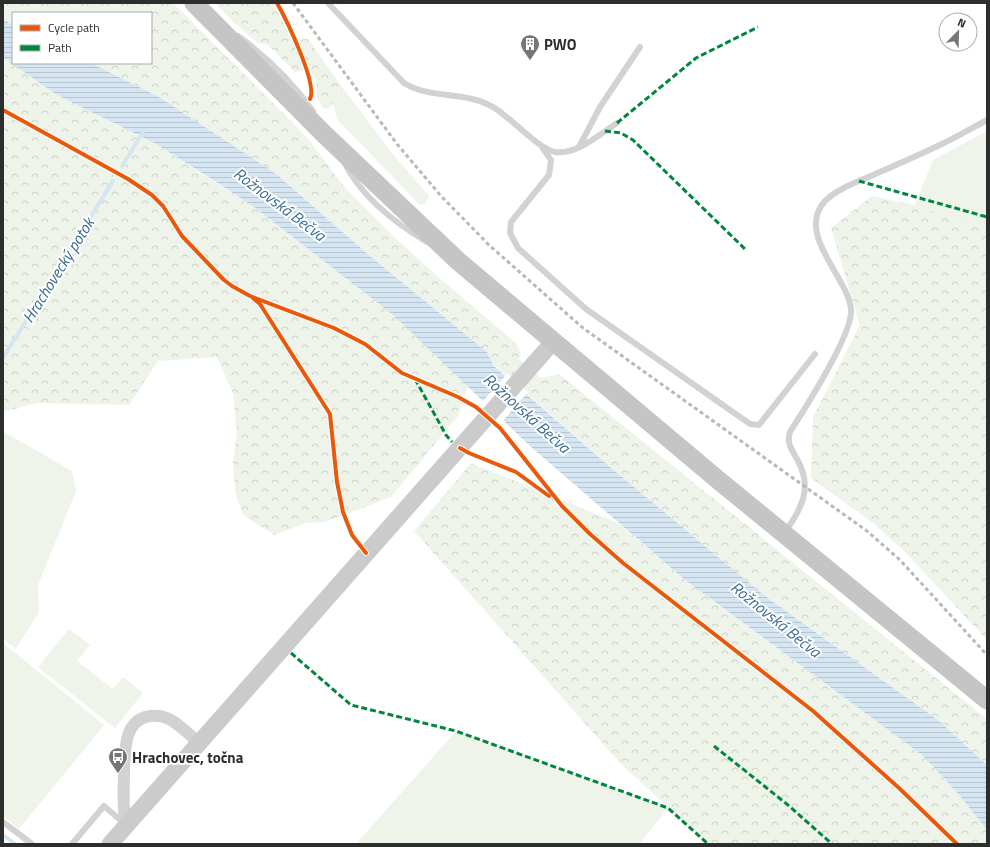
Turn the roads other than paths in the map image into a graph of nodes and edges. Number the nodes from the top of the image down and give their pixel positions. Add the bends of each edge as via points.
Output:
1 (194, 3) edge
2 (328, 3) edge
3 (640, 47) dead end
4 (987, 120) edge
5 (617, 123) dead end
6 (542, 147) junction
7 (579, 147) junction
8 (554, 342) junction
9 (815, 354) dead end
10 (784, 534) junction
11 (987, 700) edge
12 (199, 743) junction
13 (3, 822) edge
14 (126, 826) junction
15 (32, 844) edge
16 (72, 844) edge
17 (110, 844) edge

1 - 8 main road via 319,130 458,261
2 - 6 lane via 404,83 415,90 468,97 492,106 522,128
3 - 7 lane via 600,107
4 - 10 lane via 943,144 833,195 824,202 819,212 816,222 820,243 848,296 852,317 814,394 790,432 790,447 804,474 806,486 799,511
5 - 7 lane
6 - 7 lane via 554,152 566,152
6 - 9 lane via 551,160 549,175 511,222 510,233 518,248 586,309 750,424 759,425
8 - 10 main road
8 - 12 street
10 - 11 main road
12 - 14 street
12 - 14 street via 175,722 163,717 143,717 133,724 125,750 123,810
13 - 15 lane
14 - 16 lane via 104,806
14 - 17 street

